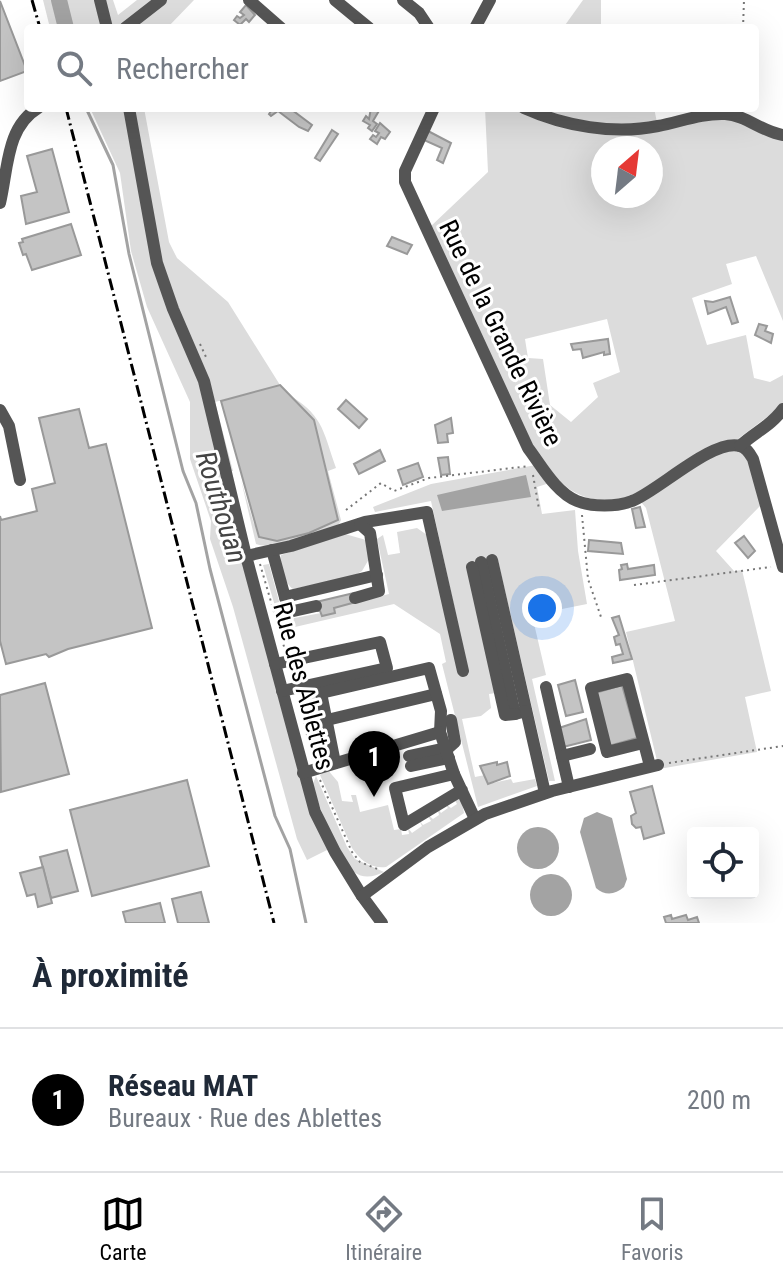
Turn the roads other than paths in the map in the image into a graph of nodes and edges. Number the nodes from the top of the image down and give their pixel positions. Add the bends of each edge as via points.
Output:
1 (100, 0) edge
2 (161, 0) edge
3 (335, 0) edge
4 (403, 0) edge
5 (490, 0) edge
6 (254, 1) edge
7 (106, 24) edge
8 (130, 24) edge
9 (277, 24) edge
10 (364, 24) edge
11 (426, 24) edge
12 (477, 24) edge
13 (33, 112) edge
14 (127, 112) edge
15 (432, 112) edge
16 (535, 112) edge
17 (783, 135) edge
18 (0, 203) edge
19 (783, 409) edge
20 (0, 410) edge
21 (740, 446) junction
22 (20, 480) dead end
23 (363, 523) junction
24 (272, 550) junction
25 (246, 556) junction
26 (783, 567) edge
27 (377, 575) junction
28 (285, 597) junction
29 (355, 598) dead end
30 (316, 606) dead end
31 (275, 664) junction
32 (463, 671) dead end
33 (546, 687) dead end
34 (435, 690) junction
35 (282, 691) junction
36 (447, 706) dead end
37 (521, 712) junction
38 (327, 720) junction
39 (451, 720) dead end
40 (440, 732) junction
41 (643, 743) junction
42 (590, 749) dead end
43 (447, 752) junction
44 (562, 756) junction
45 (410, 761) dead end
46 (335, 763) junction
47 (303, 773) junction
48 (454, 774) junction
49 (569, 787) junction
50 (462, 790) junction
51 (545, 793) junction
52 (475, 819) junction
53 (362, 896) junction
54 (382, 923) edge

1 - 7 street
2 - 8 street
3 - 10 street
4 - 11 street
5 - 12 street
6 - 9 street
13 - 18 street via 12,142
14 - 25 street, Rue des Ablettes via 157,263 204,381 233,476
15 - 21 street, Rue de la Grande Rivière via 405,182 528,448 558,487 580,502 630,502 689,463
16 - 17 street via 564,123 620,129 729,114
19 - 21 street via 773,423
20 - 22 street via 9,426
21 - 26 street via 753,459
23 - 24 street
23 - 27 street via 370,533
23 - 32 street via 427,512
24 - 25 street
24 - 28 street
25 - 31 street, Rue des Ablettes
27 - 28 street
27 - 29 street via 379,591
28 - 30 street via 289,612
31 - 35 street, Rue des Ablettes
31 - 35 street via 380,642 387,668
33 - 44 street
34 - 36 street via 443,688
34 - 38 street
34 - 38 street via 429,668 321,693
34 - 40 street
35 - 47 street, Rue des Ablettes
37 - 37 street via 482,563 505,715
37 - 51 street
38 - 46 street
39 - 43 street via 455,742
40 - 43 street
40 - 46 street
41 - 41 street via 627,679 591,688 607,752
41 - 49 street via 654,766
42 - 44 street
43 - 45 street
43 - 48 street
44 - 49 street
46 - 47 street
47 - 53 street, Rue des Ablettes via 315,812
48 - 50 street
48 - 50 street via 395,788 404,825
49 - 51 street
50 - 52 street
51 - 52 street
52 - 53 street
53 - 54 street, Rue des Ablettes

